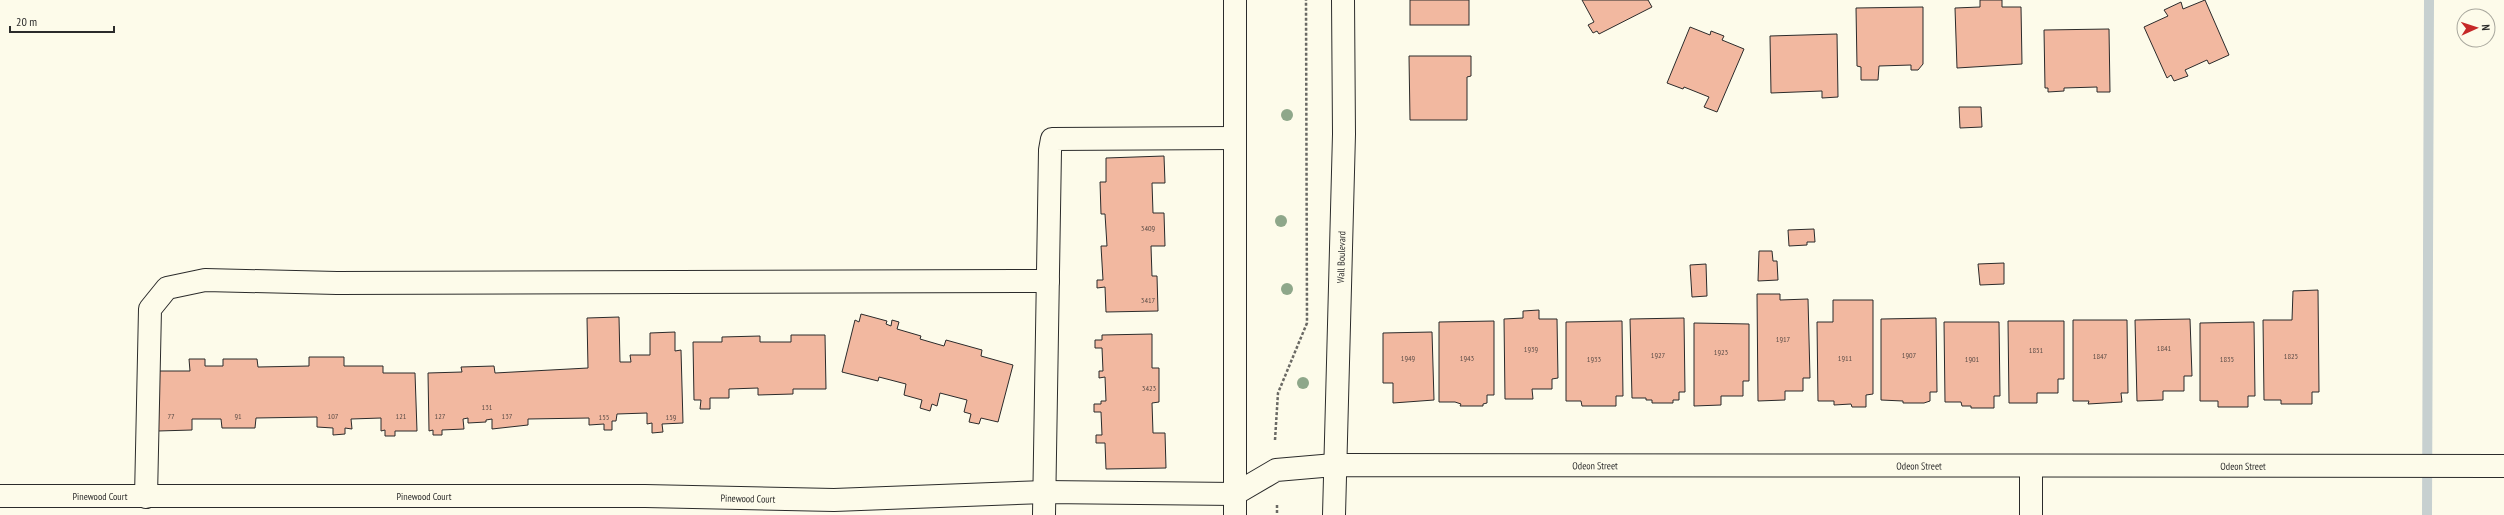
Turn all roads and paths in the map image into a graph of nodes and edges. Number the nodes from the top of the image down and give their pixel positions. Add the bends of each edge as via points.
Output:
1 (1235, 0) edge
2 (1306, 0) edge
3 (1343, 0) edge
4 (1234, 138) junction
5 (1048, 281) junction
6 (1275, 440) dead end
7 (1334, 465) junction
8 (2504, 466) edge
9 (2031, 467) junction
10 (1045, 492) junction
11 (0, 496) edge
12 (146, 497) junction
13 (1235, 505) edge
14 (645, 506) edge
15 (834, 508) edge
16 (1044, 515) edge
17 (1334, 515) edge
18 (2031, 515) edge

1 - 4 street
2 - 6 path via 1307,322 1278,393
3 - 7 street, Wall Boulevard via 1344,134
4 - 5 street via 1052,139
4 - 13 street
5 - 10 street
5 - 12 street via 336,283 206,280 167,288 150,309
7 - 9 street, Odeon Street
7 - 13 street, Odeon Street via 1276,470
7 - 17 street, Wall Boulevard
8 - 9 street, Odeon Street
9 - 18 street
10 - 13 street, Pinewood Court
10 - 15 street, Pinewood Court
10 - 16 street
11 - 12 street, Pinewood Court
12 - 14 street, Pinewood Court
14 - 15 street, Pinewood Court

